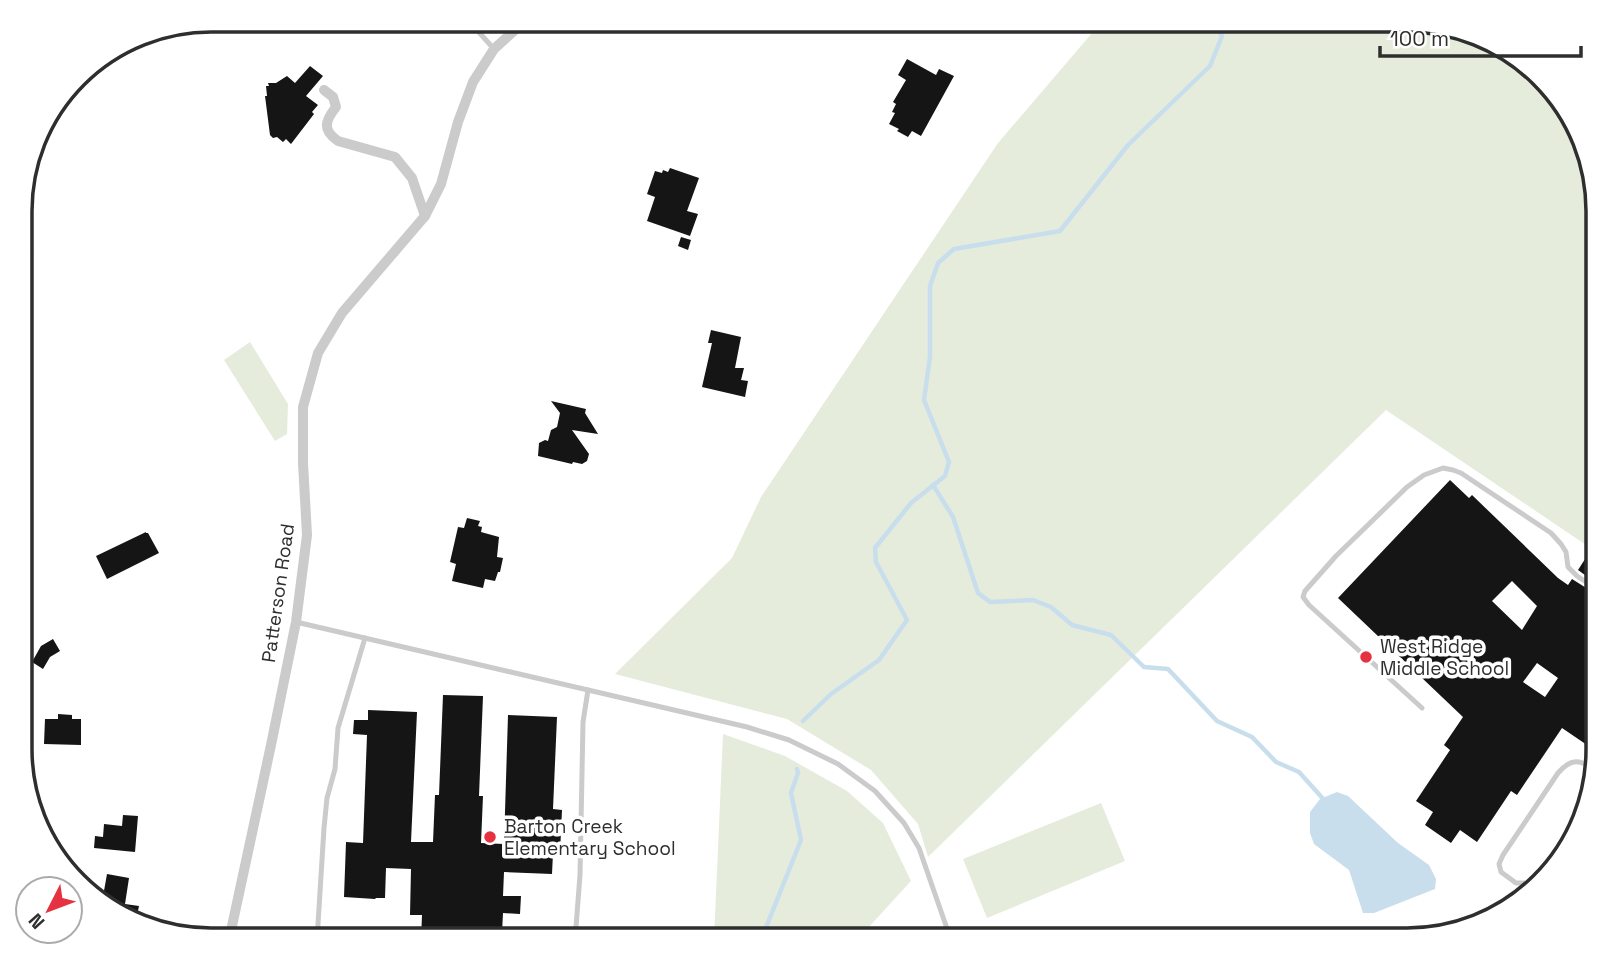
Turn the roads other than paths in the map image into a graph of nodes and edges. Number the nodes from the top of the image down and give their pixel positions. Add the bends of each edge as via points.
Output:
1 (479, 32) edge
2 (513, 32) edge
3 (494, 49) junction
4 (324, 90) dead end
5 (425, 216) junction
6 (1586, 582) edge
7 (296, 622) junction
8 (365, 638) junction
9 (588, 690) junction
10 (1422, 708) dead end
11 (1585, 765) edge
12 (1525, 883) edge
13 (947, 927) edge
14 (232, 928) edge
15 (318, 928) edge
16 (576, 928) edge

1 - 3 lane
2 - 3 street, Patterson Road
3 - 5 street, Patterson Road via 473,82 441,184
4 - 5 street via 336,107 328,117 331,136 395,158 412,178
5 - 7 street, Patterson Road via 342,313 318,353 303,407 307,535
6 - 10 lane via 1568,567 1566,552 1551,533 1453,470 1443,468 1407,486 1336,556 1303,597
7 - 8 lane
7 - 14 street, Patterson Road
8 - 9 lane
8 - 15 lane via 338,728 327,798
9 - 13 lane via 747,727 789,740 838,764 875,791 904,823 919,848
9 - 16 lane
11 - 12 lane via 1573,761 1565,765 1503,855 1501,872 1516,883

